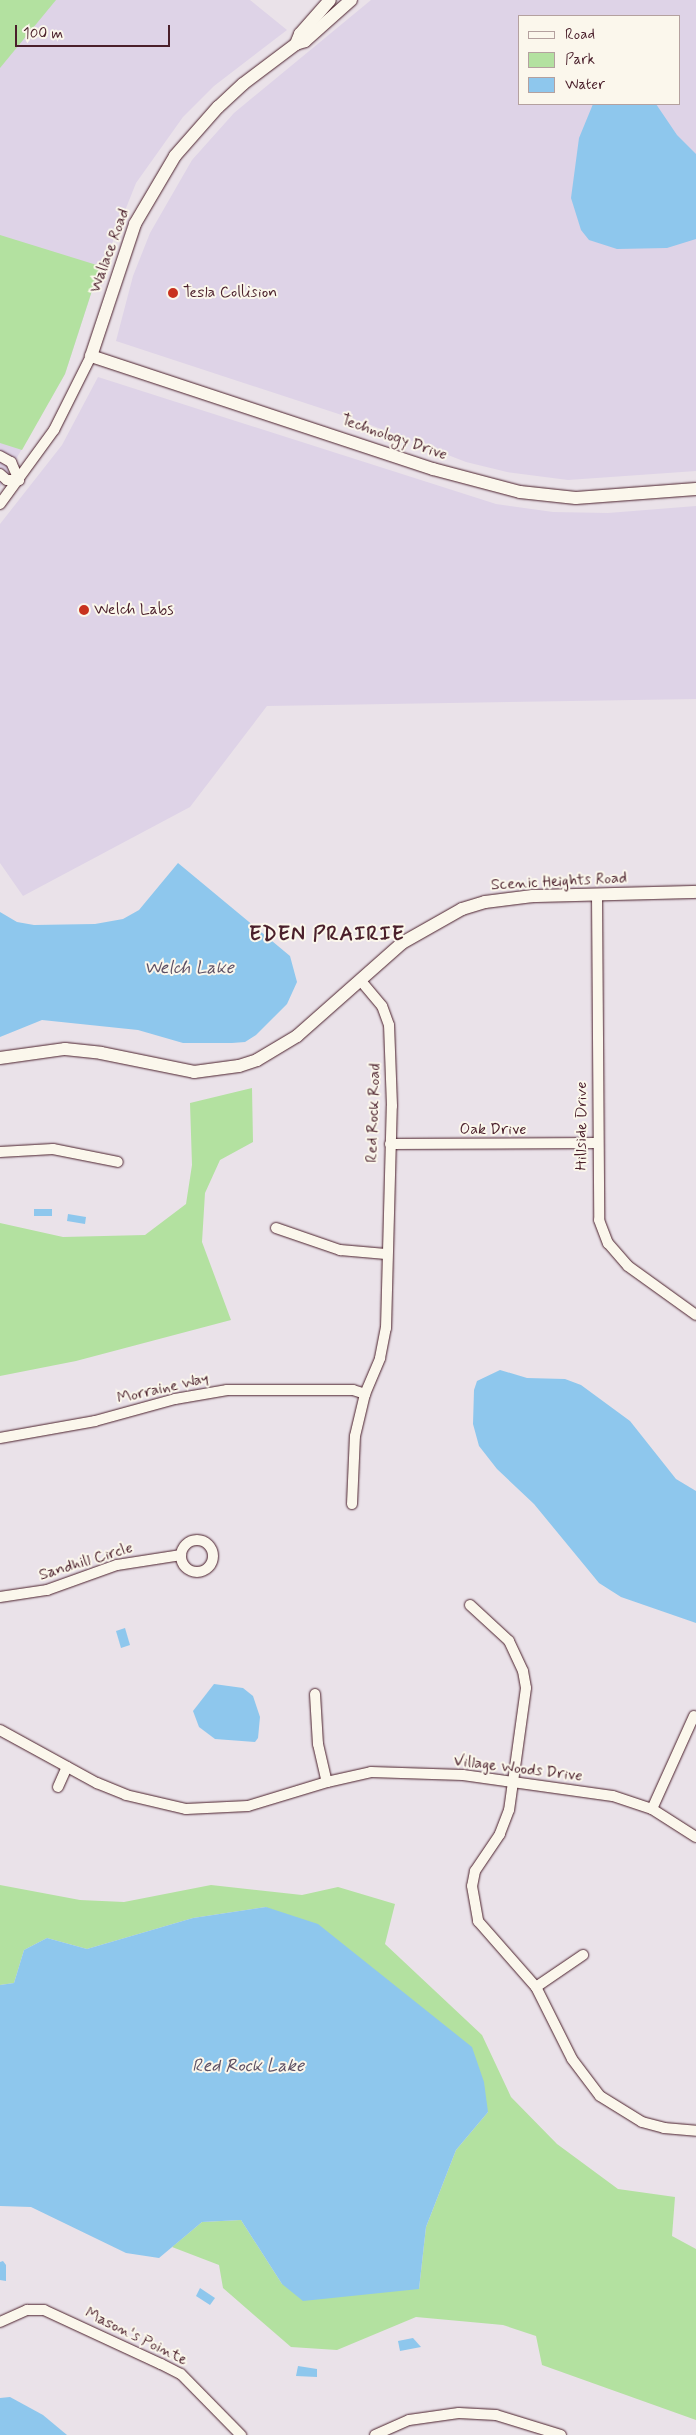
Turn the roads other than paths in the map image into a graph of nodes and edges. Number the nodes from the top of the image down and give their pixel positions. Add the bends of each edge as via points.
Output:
1 (330, 0) edge
2 (351, 0) edge
3 (296, 44) junction
4 (91, 356) junction
5 (0, 456) edge
6 (0, 474) edge
7 (19, 480) junction
8 (696, 490) edge
9 (0, 504) edge
10 (696, 892) edge
11 (597, 894) junction
12 (361, 981) junction
13 (0, 1058) edge
14 (597, 1143) junction
15 (390, 1144) junction
16 (0, 1152) edge
17 (118, 1162) dead end
18 (276, 1228) dead end
19 (386, 1254) junction
20 (696, 1314) edge
21 (365, 1394) junction
22 (0, 1438) edge
23 (352, 1504) dead end
24 (181, 1555) dead end
25 (0, 1597) edge
26 (470, 1605) dead end
27 (315, 1694) dead end
28 (694, 1716) dead end
29 (0, 1730) edge
30 (67, 1767) junction
31 (513, 1781) junction
32 (327, 1782) junction
33 (58, 1786) dead end
34 (652, 1809) junction
35 (696, 1837) edge
36 (584, 1955) dead end
37 (536, 1987) junction
38 (696, 2131) edge
39 (0, 2322) edge
40 (241, 2435) edge
41 (375, 2435) edge
42 (561, 2435) edge

1 - 3 street, Wallace Road via 300,34
2 - 3 street, Wallace Road via 305,41
3 - 4 street, Wallace Road via 218,107 175,156 135,224
4 - 7 street, Wallace Road via 62,416
4 - 8 street, Technology Drive via 433,469 520,492 576,498
5 - 7 street via 11,462
6 - 7 street via 7,480
7 - 9 street, Wallace Road
10 - 11 street, Scenic Heights Road
11 - 12 street, Scenic Heights Road via 505,898 462,909 414,935
11 - 14 street, Hillside Drive
12 - 13 street, Scenic Heights Road via 297,1036 257,1060 239,1066 194,1072 65,1049
12 - 15 street, Red Rock Road via 382,1006 389,1025 392,1082
14 - 15 street, Oak Drive
14 - 20 street, Hillside Drive via 597,1204 608,1242 628,1266
15 - 19 street, Red Rock Road
16 - 17 street via 53,1149
18 - 19 street via 340,1250
19 - 21 street, Red Rock Road via 386,1328 380,1358
21 - 22 street, Morraine Way via 353,1390 227,1390 175,1399 87,1423
21 - 23 street, Red Rock Road via 355,1436
24 - 25 street, Sandhill Circle via 117,1565 47,1590
26 - 31 street via 509,1640 523,1671 526,1704
27 - 32 street via 318,1744
28 - 34 street
29 - 30 street, Village Woods Drive
30 - 32 street, Village Woods Drive via 126,1795 186,1809 248,1806
30 - 33 street
31 - 32 street, Village Woods Drive via 371,1772
31 - 34 street, Village Woods Drive via 613,1796
31 - 37 street via 506,1822 475,1871 472,1903 487,1935
34 - 35 street, Village Woods Drive
36 - 37 street
37 - 38 street via 572,2059 600,2096 642,2122
39 - 40 street, Mason's Pointe via 26,2310 44,2310 161,2364 182,2374
41 - 42 street via 409,2420 459,2413 496,2415

